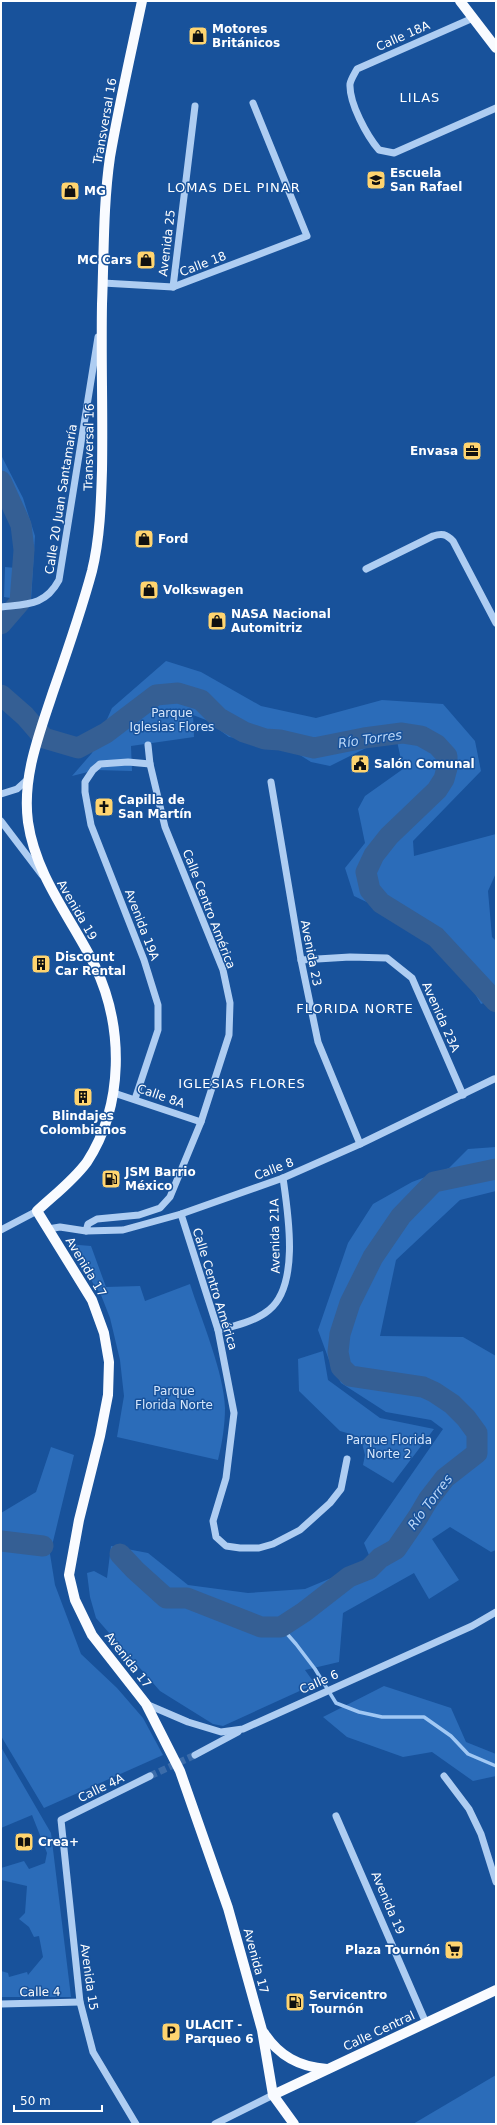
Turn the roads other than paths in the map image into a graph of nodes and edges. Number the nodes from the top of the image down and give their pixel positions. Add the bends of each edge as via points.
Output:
1 (142, 1) edge
2 (460, 1) edge
3 (473, 18) junction
4 (496, 48) edge
5 (252, 103) dead end
6 (195, 106) dead end
7 (496, 108) edge
8 (103, 283) junction
9 (173, 287) junction
10 (102, 307) junction
11 (366, 569) dead end
12 (2, 606) edge
13 (496, 623) edge
14 (148, 745) dead end
15 (150, 764) junction
16 (27, 780) junction
17 (271, 782) dead end
18 (1, 794) edge
19 (1, 821) edge
20 (47, 882) junction
21 (301, 960) junction
22 (494, 1079) dead end
23 (114, 1093) junction
24 (463, 1095) junction
25 (135, 1099) junction
26 (201, 1122) junction
27 (360, 1144) junction
28 (283, 1178) junction
29 (37, 1211) junction
30 (181, 1214) junction
31 (48, 1229) junction
32 (1, 1230) edge
33 (86, 1231) junction
34 (218, 1330) junction
35 (347, 1459) dead end
36 (496, 1612) edge
37 (146, 1704) junction
38 (243, 1729) junction
39 (195, 1755) tunnel mouth
40 (150, 1776) tunnel mouth
41 (444, 1776) dead end
42 (336, 1816) dead end
43 (61, 1820) joint
44 (496, 1882) edge
45 (496, 1990) edge
46 (80, 2002) junction
47 (1, 2004) edge
48 (426, 2023) junction
49 (262, 2030) junction
50 (329, 2069) junction
51 (273, 2095) junction
52 (136, 2124) edge
53 (215, 2124) edge
54 (294, 2124) edge

1 - 8 main road, Transversal 16 via 110,160
2 - 3 main road
3 - 4 main road
3 - 7 street, Calle 18A via 356,69 350,83 353,101 370,139 379,150 394,153
5 - 9 street, Calle 18 via 307,236
6 - 9 street, Avenida 25
8 - 9 street, Calle 18
8 - 10 main road, Transversal 16
10 - 12 street, Calle 20 Juan Santamaría via 59,580 53,592 40,601
10 - 16 main road, Transversal 16 via 102,506 98,538 76,627 35,745
11 - 13 street via 433,536 448,536
14 - 15 street, Calle Centro América
15 - 25 street, Avenida 19A via 100,764 85,782 91,825 144,960 158,1005 158,1030
15 - 26 street, Calle Centro América via 166,827 223,970 230,1004 229,1035
16 - 18 street via 17,789
16 - 20 main road, Transversal 16 via 28,824
17 - 21 street, Avenida 23
19 - 20 street, Avenida 19
20 - 23 main road, Avenida 19 via 96,968 107,1004 115,1046
21 - 24 street, Avenida 23A via 387,958 412,978
21 - 27 street, Avenida 23 via 318,1042
22 - 24 street, Calle 8
23 - 25 street, Calle 8A
23 - 29 main road, Avenida 19 via 105,1126 85,1164 71,1181
24 - 27 street, Calle 8
25 - 26 street, Calle 8A
26 - 33 street, Calle Centro América via 170,1197 160,1208 139,1215 97,1219 88,1224
27 - 28 street, Calle 8
28 - 30 street, Calle 8
28 - 34 street, Avenida 21A via 288,1212 289,1271 282,1294 269,1310 243,1323
29 - 31 main road, Avenida 17
29 - 32 street
30 - 33 street, Calle 8 via 123,1230
30 - 34 street, Calle Centro América
31 - 33 street, Calle 8 via 60,1227
31 - 37 main road, Avenida 17 via 92,1300 104,1333 109,1362 108,1395 69,1575 84,1623
34 - 35 street, Calle Centro América via 234,1413 226,1478 213,1521 216,1537 226,1546 259,1548 293,1534 330,1504 341,1489
36 - 38 street, Calle 6 via 472,1626
37 - 38 street, Calle 6 via 188,1722 221,1732
37 - 49 main road, Avenida 17 via 180,1771 203,1832 228,1908
38 - 39 street
40 - 43 street, Calle 4A
41 - 44 street via 469,1809 481,1834
42 - 48 street, Avenida 19
43 - 46 street, Avenida 15
45 - 48 main road, Calle Central
46 - 47 street, Calle 4
46 - 52 street, Avenida 15 via 92,2052
48 - 50 main road, Calle Central
49 - 50 main road via 271,2044 283,2055 313,2068
49 - 51 main road, Avenida 17
50 - 51 main road, Calle Central
51 - 53 street
51 - 54 main road, Avenida 17

